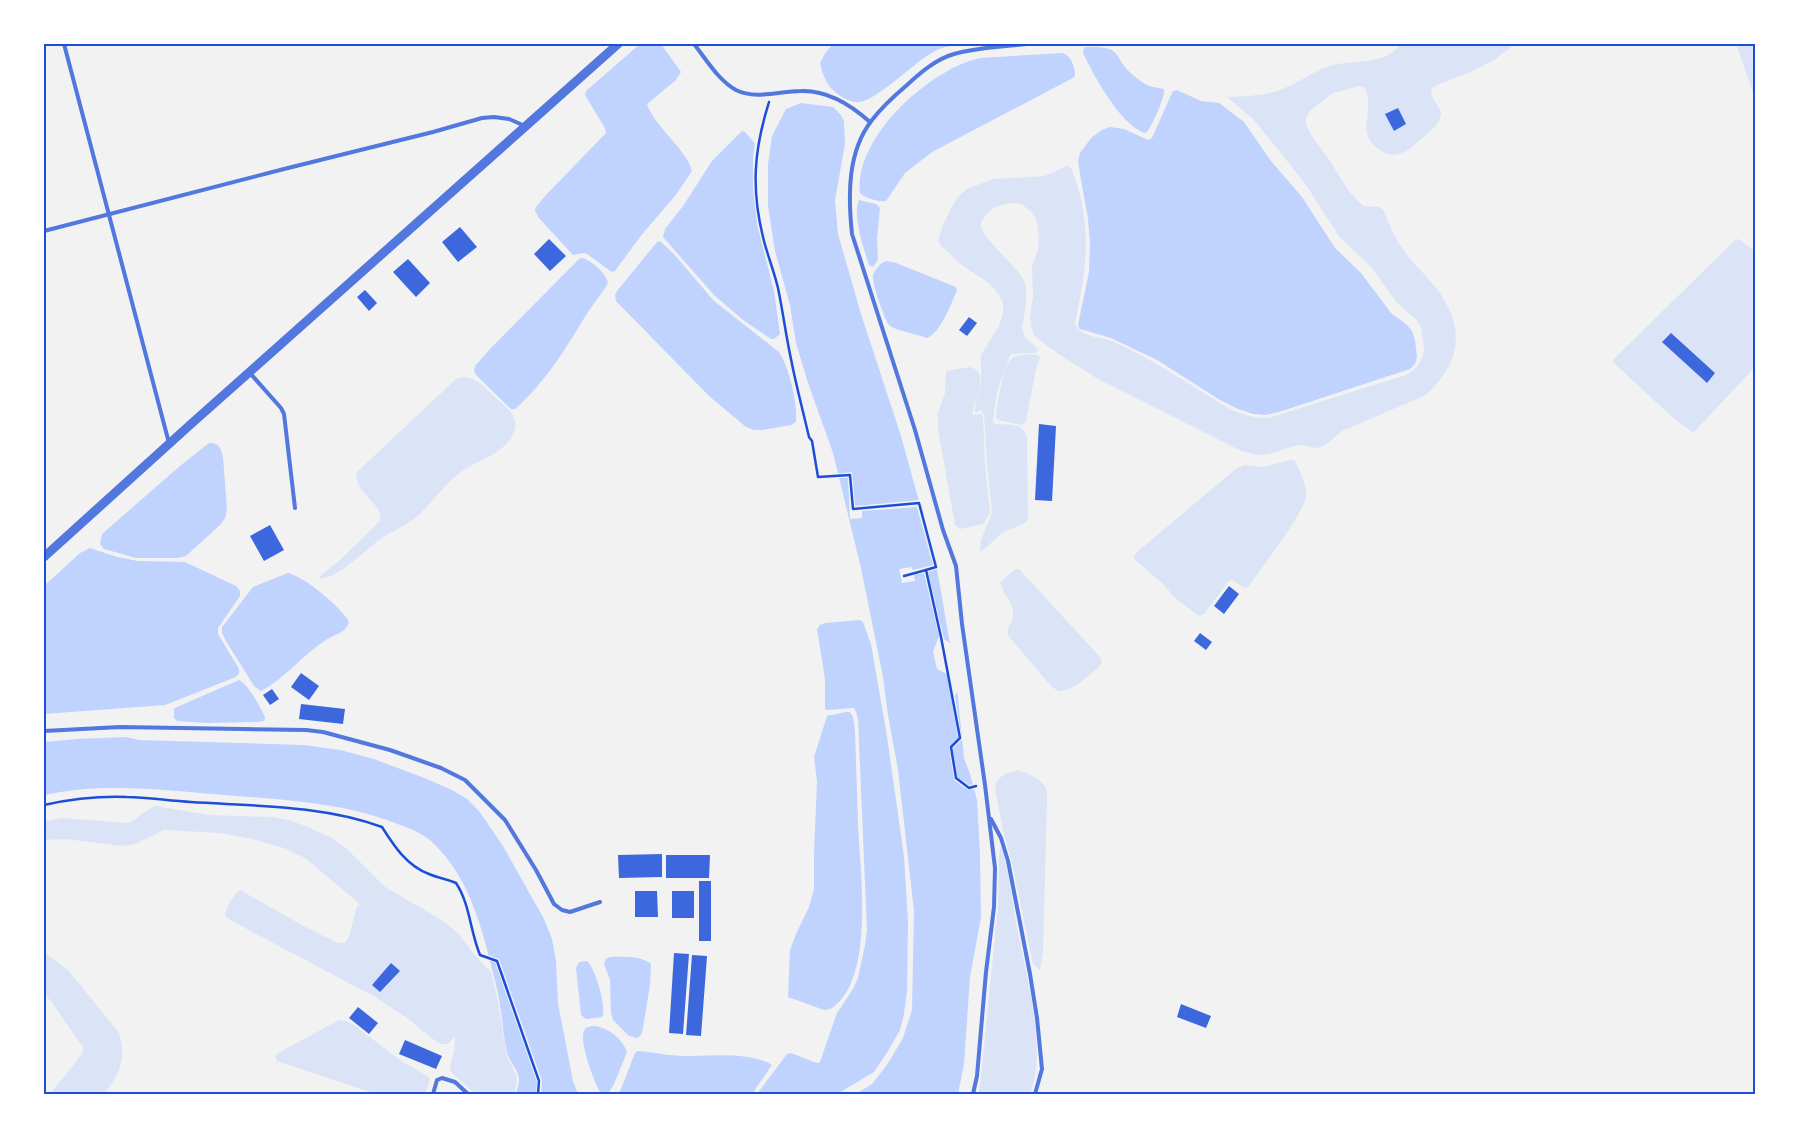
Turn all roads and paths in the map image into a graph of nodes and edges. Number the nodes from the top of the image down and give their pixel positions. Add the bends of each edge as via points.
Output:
1 (64, 44) edge
2 (618, 44) edge
3 (694, 44) edge
4 (1026, 44) edge
5 (772, 94) junction
6 (870, 122) junction
7 (525, 126) junction
8 (108, 214) junction
9 (44, 231) edge
10 (249, 372) junction
11 (169, 444) junction
12 (295, 508) dead end
13 (44, 557) edge
14 (926, 570) junction
15 (904, 576) dead end
16 (44, 731) edge
17 (985, 785) junction
18 (44, 805) edge
19 (989, 814) junction
20 (600, 902) dead end
21 (432, 1094) edge
22 (468, 1094) edge
23 (538, 1094) edge
24 (973, 1094) edge
25 (1035, 1094) edge

1 - 8 lane
2 - 7 street
3 - 5 lane via 735,89 744,93
4 - 6 lane via 968,50 943,58 911,81
5 - 6 lane via 802,91 831,96
5 - 14 path via 756,157 757,204 818,477 850,475 853,509 919,503 936,567
6 - 17 lane via 853,164 849,208 852,234 956,566
7 - 8 lane via 509,119 482,118
7 - 10 street
8 - 9 lane
8 - 11 lane
10 - 11 street
10 - 12 lane via 284,414
11 - 13 street
14 - 15 path
14 - 17 path via 960,738 951,747 956,778 969,788
16 - 20 lane via 120,727 306,730 390,750 454,774 478,793 505,820 554,904 562,910 570,912
17 - 19 lane
18 - 23 path via 80,798 128,797 293,809 382,827 408,862 430,875 456,883 461,891 480,955 497,961 539,1081
19 - 24 lane via 995,868 994,908
19 - 25 lane via 1008,861 1030,974 1042,1070
21 - 22 lane via 437,1080 442,1078 455,1082

